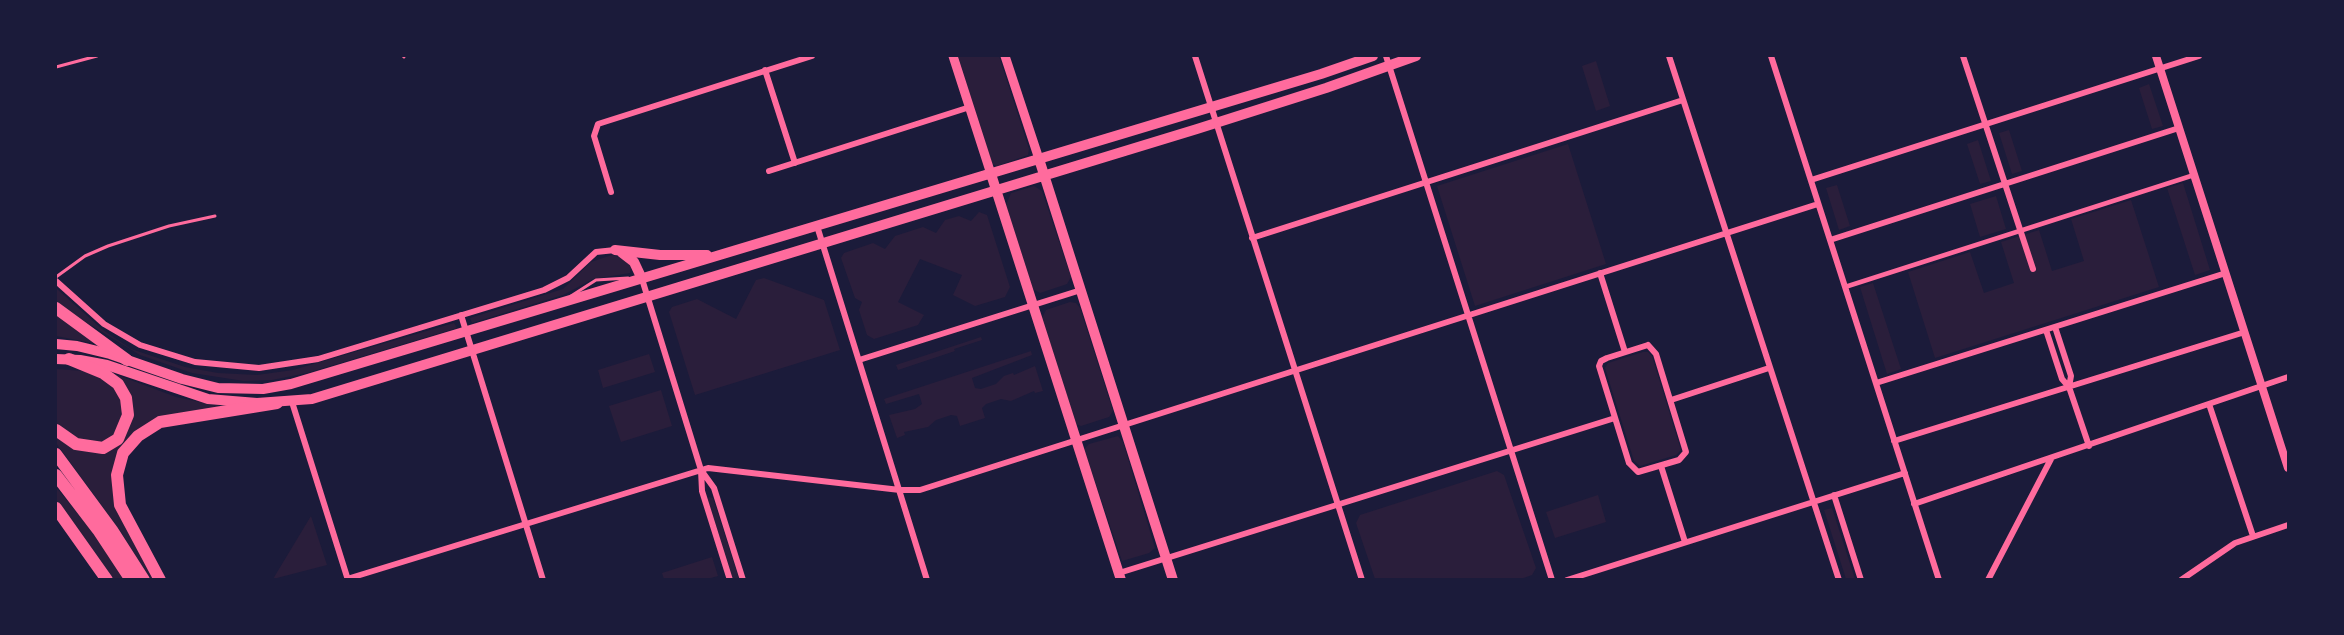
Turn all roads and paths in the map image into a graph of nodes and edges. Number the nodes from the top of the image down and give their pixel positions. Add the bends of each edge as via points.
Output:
1 (97, 56) edge
2 (812, 56) edge
3 (953, 56) edge
4 (1005, 56) edge
5 (1195, 56) edge
6 (1372, 56) edge
7 (1416, 56) edge
8 (1669, 56) edge
9 (1771, 56) edge
10 (1964, 56) edge
11 (2156, 56) edge
12 (2199, 56) edge
13 (1387, 60) edge
14 (56, 67) edge
15 (2160, 68) junction
16 (765, 70) junction
17 (1683, 100) junction
18 (1210, 107) junction
19 (970, 108) junction
20 (1215, 123) junction
21 (1986, 124) junction
22 (2179, 128) junction
23 (1039, 159) junction
24 (795, 163) junction
25 (769, 171) dead end
26 (991, 174) junction
27 (2194, 175) junction
28 (1044, 176) junction
29 (1811, 180) junction
30 (1426, 182) junction
31 (2005, 184) junction
32 (996, 190) junction
33 (611, 192) dead end
34 (1818, 204) junction
35 (215, 216) dead end
36 (817, 226) junction
37 (2020, 230) junction
38 (1726, 234) junction
39 (1252, 238) junction
40 (1830, 240) junction
41 (823, 244) junction
42 (615, 250) junction
43 (733, 251) junction
44 (2033, 269) dead end
45 (1600, 273) junction
46 (2226, 273) junction
47 (56, 279) edge
48 (642, 279) junction
49 (1845, 287) junction
50 (1081, 290) junction
51 (649, 297) junction
52 (1033, 306) junction
53 (56, 308) edge
54 (461, 315) junction
55 (1468, 315) junction
56 (2055, 327) junction
57 (2046, 330) junction
58 (466, 332) junction
59 (2245, 332) junction
60 (56, 344) edge
61 (473, 351) junction
62 (1625, 352) junction
63 (56, 359) edge
64 (69, 359) junction
65 (127, 360) junction
66 (859, 360) junction
67 (1769, 368) junction
68 (1295, 370) junction
69 (2289, 377) edge
70 (1876, 383) junction
71 (2262, 386) junction
72 (2069, 387) junction
73 (1671, 400) junction
74 (292, 402) junction
75 (277, 403) junction
76 (2210, 404) junction
77 (1615, 418) junction
78 (1124, 424) junction
79 (56, 430) edge
80 (1076, 439) junction
81 (1894, 441) junction
82 (2089, 446) junction
83 (1511, 450) junction
84 (56, 454) edge
85 (2051, 459) junction
86 (1661, 465) junction
87 (2289, 468) edge
88 (701, 470) junction
89 (1905, 473) junction
90 (56, 475) edge
91 (900, 490) junction
92 (1834, 495) junction
93 (1814, 501) junction
94 (1338, 504) junction
95 (1914, 504) junction
96 (56, 508) edge
97 (525, 523) junction
98 (2289, 525) edge
99 (2253, 536) junction
100 (1685, 542) junction
101 (1166, 558) junction
102 (1120, 576) edge
103 (107, 579) edge
104 (131, 579) edge
105 (144, 579) edge
106 (160, 579) edge
107 (348, 579) edge
108 (543, 579) edge
109 (730, 579) edge
110 (743, 579) edge
111 (927, 579) edge
112 (1173, 579) edge
113 (1362, 579) edge
114 (1552, 579) edge
115 (1568, 579) edge
116 (1839, 579) edge
117 (1861, 579) edge
118 (1939, 579) edge
119 (1988, 579) edge
120 (2181, 579) edge

1 - 14 lane
2 - 16 street
3 - 19 main road
4 - 23 main road
5 - 18 street
6 - 18 main road
7 - 13 main road
8 - 17 street
9 - 29 street
10 - 21 street
11 - 15 street
12 - 15 street
13 - 20 main road
13 - 30 street
15 - 21 street
15 - 22 street
16 - 24 street
16 - 33 street via 602,122 594,131
17 - 30 street
17 - 38 street
18 - 20 street
18 - 23 main road
19 - 24 street
19 - 26 main road
20 - 28 main road
20 - 39 street
21 - 29 street
21 - 31 street
22 - 27 street
22 - 31 street
23 - 26 main road
23 - 28 main road
24 - 25 street
26 - 32 main road
26 - 36 main road
27 - 37 street
27 - 46 street
28 - 32 main road
28 - 50 main road
29 - 34 street
30 - 39 street
30 - 55 street
31 - 37 street
31 - 40 street
32 - 41 main road
32 - 52 main road
34 - 38 street
34 - 40 street
35 - 47 lane via 108,246 85,256
36 - 41 street
36 - 43 main road
37 - 44 street
37 - 49 street
38 - 45 street
38 - 67 street
39 - 68 street
40 - 49 street
41 - 51 main road
41 - 66 street
42 - 43 main road via 673,256
42 - 48 main road via 630,258
42 - 54 street via 591,255 561,284
43 - 48 main road
45 - 55 street
45 - 62 street
46 - 56 street
46 - 59 street
47 - 54 street via 104,324 130,341 184,360 235,368 300,363
48 - 51 street
48 - 58 main road
49 - 70 street
50 - 52 street
50 - 78 main road
51 - 61 main road
51 - 88 street
52 - 66 street
52 - 80 main road
53 - 65 highway
54 - 58 street
55 - 68 street
55 - 83 street
56 - 57 street
56 - 72 street via 2071,376
57 - 70 street
57 - 72 street via 2062,379
58 - 61 street
58 - 65 main road via 324,375 263,389 206,386
59 - 71 street
59 - 72 street
60 - 65 main road
61 - 74 main road
61 - 97 street
62 - 73 street via 1646,345 1653,348
62 - 77 street via 1604,359 1599,366
63 - 64 main road
64 - 75 main road via 121,369 208,399
64 - 79 highway via 118,384 126,398 128,415 118,439 103,447 76,444
66 - 91 street
67 - 73 street
67 - 93 street
68 - 78 street
68 - 94 street
69 - 71 street
70 - 81 street
71 - 76 street
71 - 87 street
72 - 81 street
72 - 82 street
73 - 86 street via 1686,452 1682,459
74 - 75 main road
74 - 107 street
75 - 106 highway via 160,423 138,436 123,453 117,475 120,505
76 - 82 street
76 - 99 street
77 - 83 street
77 - 86 street via 1632,468 1641,472
78 - 80 street
78 - 101 main road
80 - 91 street via 927,488
80 - 102 main road
81 - 89 street
82 - 85 street
83 - 94 street
83 - 114 street
84 - 105 highway
85 - 95 street
85 - 119 street
86 - 100 street
88 - 91 street via 716,468
88 - 97 street
88 - 109 street via 702,490
88 - 110 street via 714,488
89 - 92 street
89 - 95 street
90 - 104 highway
91 - 111 street
92 - 93 street
92 - 117 street
93 - 100 street
93 - 116 street
94 - 101 street
94 - 113 street
95 - 118 street
96 - 103 highway
97 - 107 street
97 - 108 street
98 - 99 street
99 - 120 street via 2235,543
100 - 115 street
101 - 102 street
101 - 112 main road

